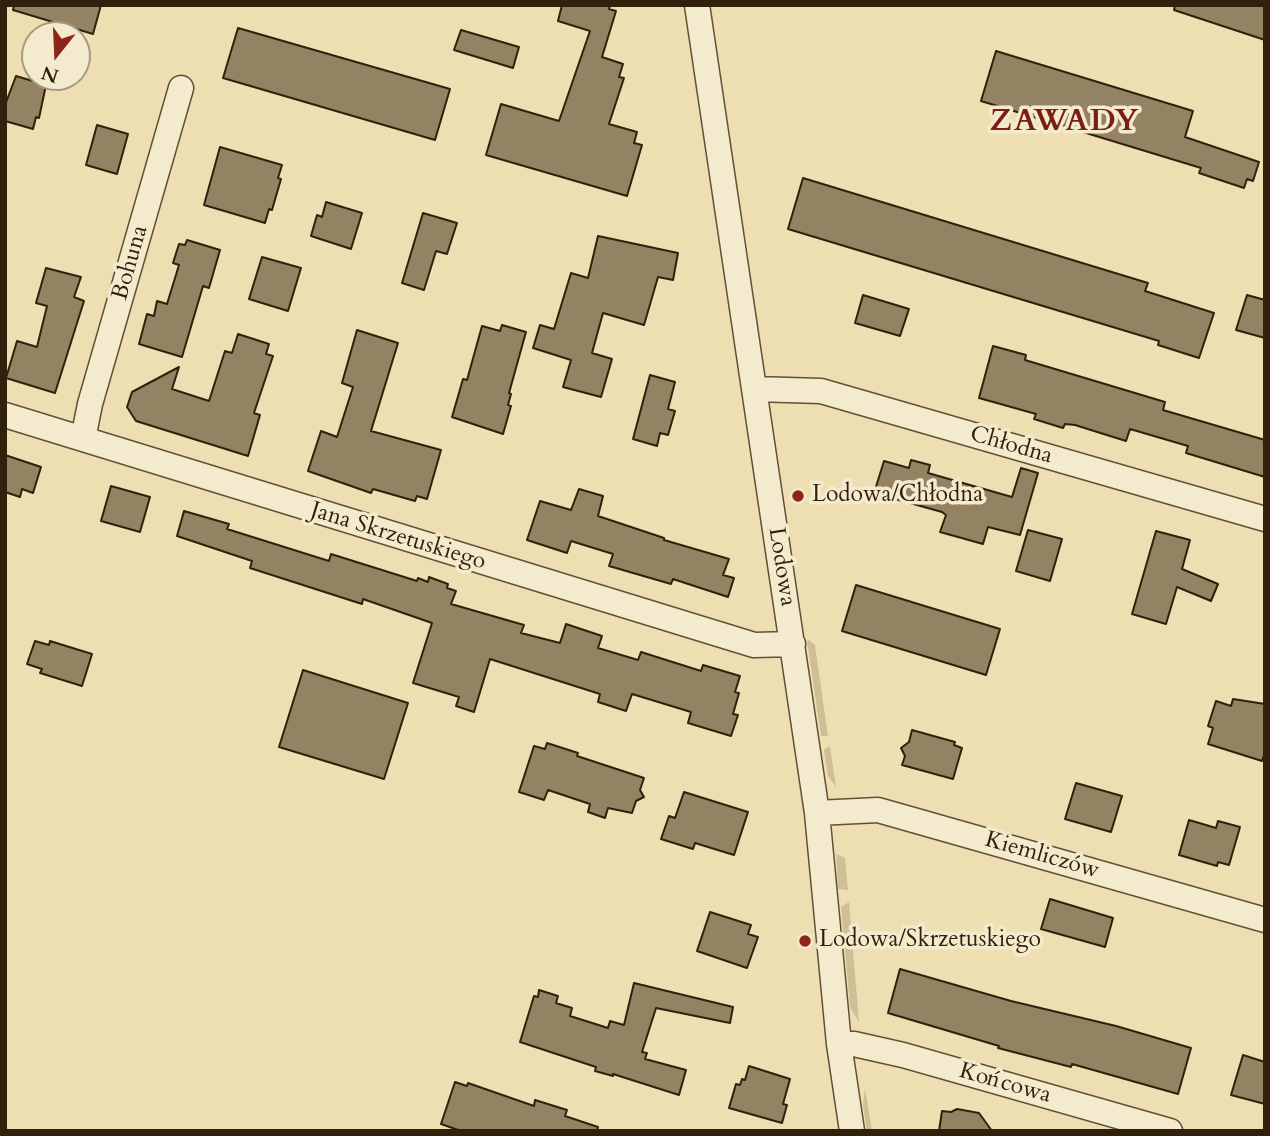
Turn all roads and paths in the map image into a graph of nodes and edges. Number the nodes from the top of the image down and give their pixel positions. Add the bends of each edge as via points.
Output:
1 (697, 5) edge
2 (181, 88) dead end
3 (754, 389) junction
4 (5, 415) edge
5 (83, 439) junction
6 (1265, 519) edge
7 (793, 644) junction
8 (817, 813) junction
9 (1265, 920) edge
10 (839, 1044) junction
11 (852, 1131) edge
12 (1170, 1131) edge

1 - 3 street, Lodowa
2 - 5 street, Bohuna
3 - 6 street, Chłodna via 821,391
3 - 7 street, Lodowa
4 - 5 street, Jana Skrzetuskiego
5 - 7 street, Jana Skrzetuskiego via 754,645
7 - 8 street, Lodowa
8 - 9 street, Kiemliczów via 878,810
8 - 10 street, Lodowa
10 - 11 street, Lodowa
10 - 12 street, Końcowa via 903,1055

